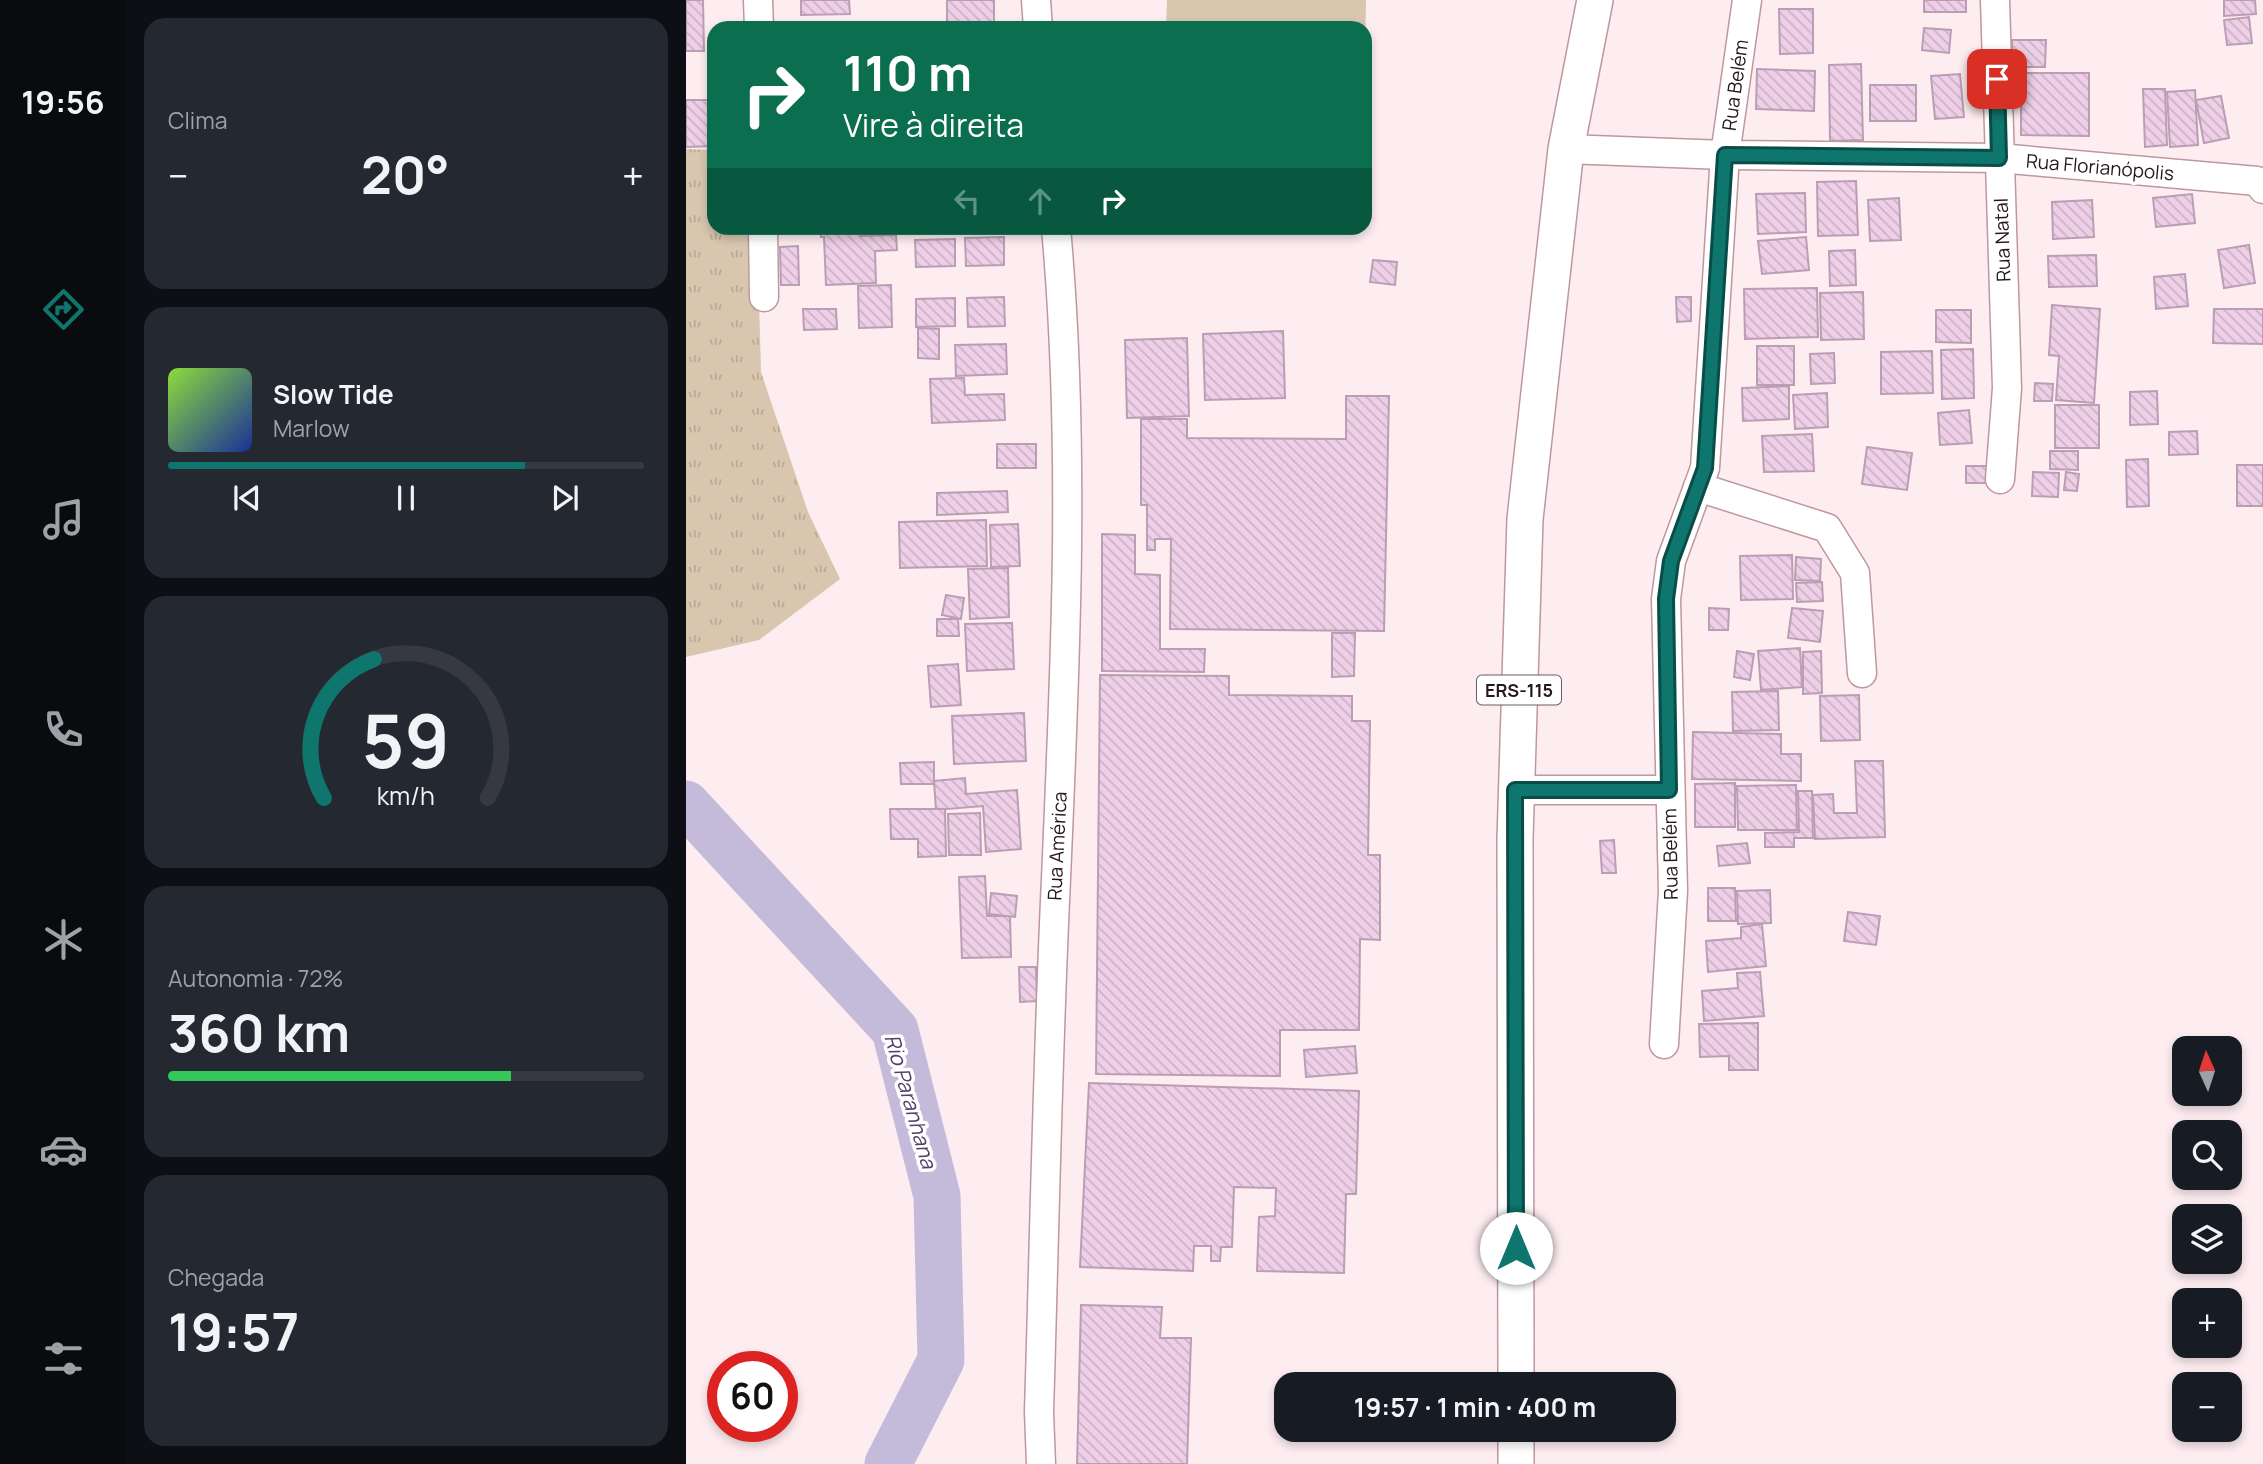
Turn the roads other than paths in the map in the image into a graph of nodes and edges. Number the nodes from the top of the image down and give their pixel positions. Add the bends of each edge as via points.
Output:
1 (758, 0) edge
2 (1036, 0) edge
3 (1595, 0) edge
4 (1747, 0) edge
5 (1995, 0) edge
6 (759, 21) edge
7 (1038, 21) edge
8 (1566, 149) junction
9 (1725, 155) junction
10 (1999, 158) junction
11 (2260, 185) edge
12 (763, 235) edge
13 (1057, 235) edge
14 (764, 297) dead end
15 (2000, 480) dead end
16 (1698, 487) junction
17 (1862, 673) dead end
18 (1515, 790) junction
19 (1669, 790) junction
20 (1664, 1044) dead end
21 (1516, 1372) edge
22 (1516, 1442) edge
23 (1041, 1464) edge
24 (1516, 1464) edge

1 - 6 street
2 - 7 street
3 - 8 main road, ERS-115
4 - 9 street, Rua Belém
5 - 10 street, Rua Natal
8 - 9 street, Rua Florianópolis
8 - 18 main road, ERS-115 via 1525,519
9 - 10 street, Rua Florianópolis
9 - 16 street, Rua Belém via 1705,468
10 - 11 street, Rua Florianópolis
10 - 15 street, Rua Natal via 2007,388
12 - 14 street
13 - 23 street, Rua América via 1068,433 1067,621 1049,1045
16 - 17 street via 1827,528 1854,573
16 - 19 street, Rua Belém via 1671,561 1666,599
18 - 19 street
18 - 21 main road, ERS-115
19 - 20 street, Rua Belém via 1673,891
22 - 24 main road

